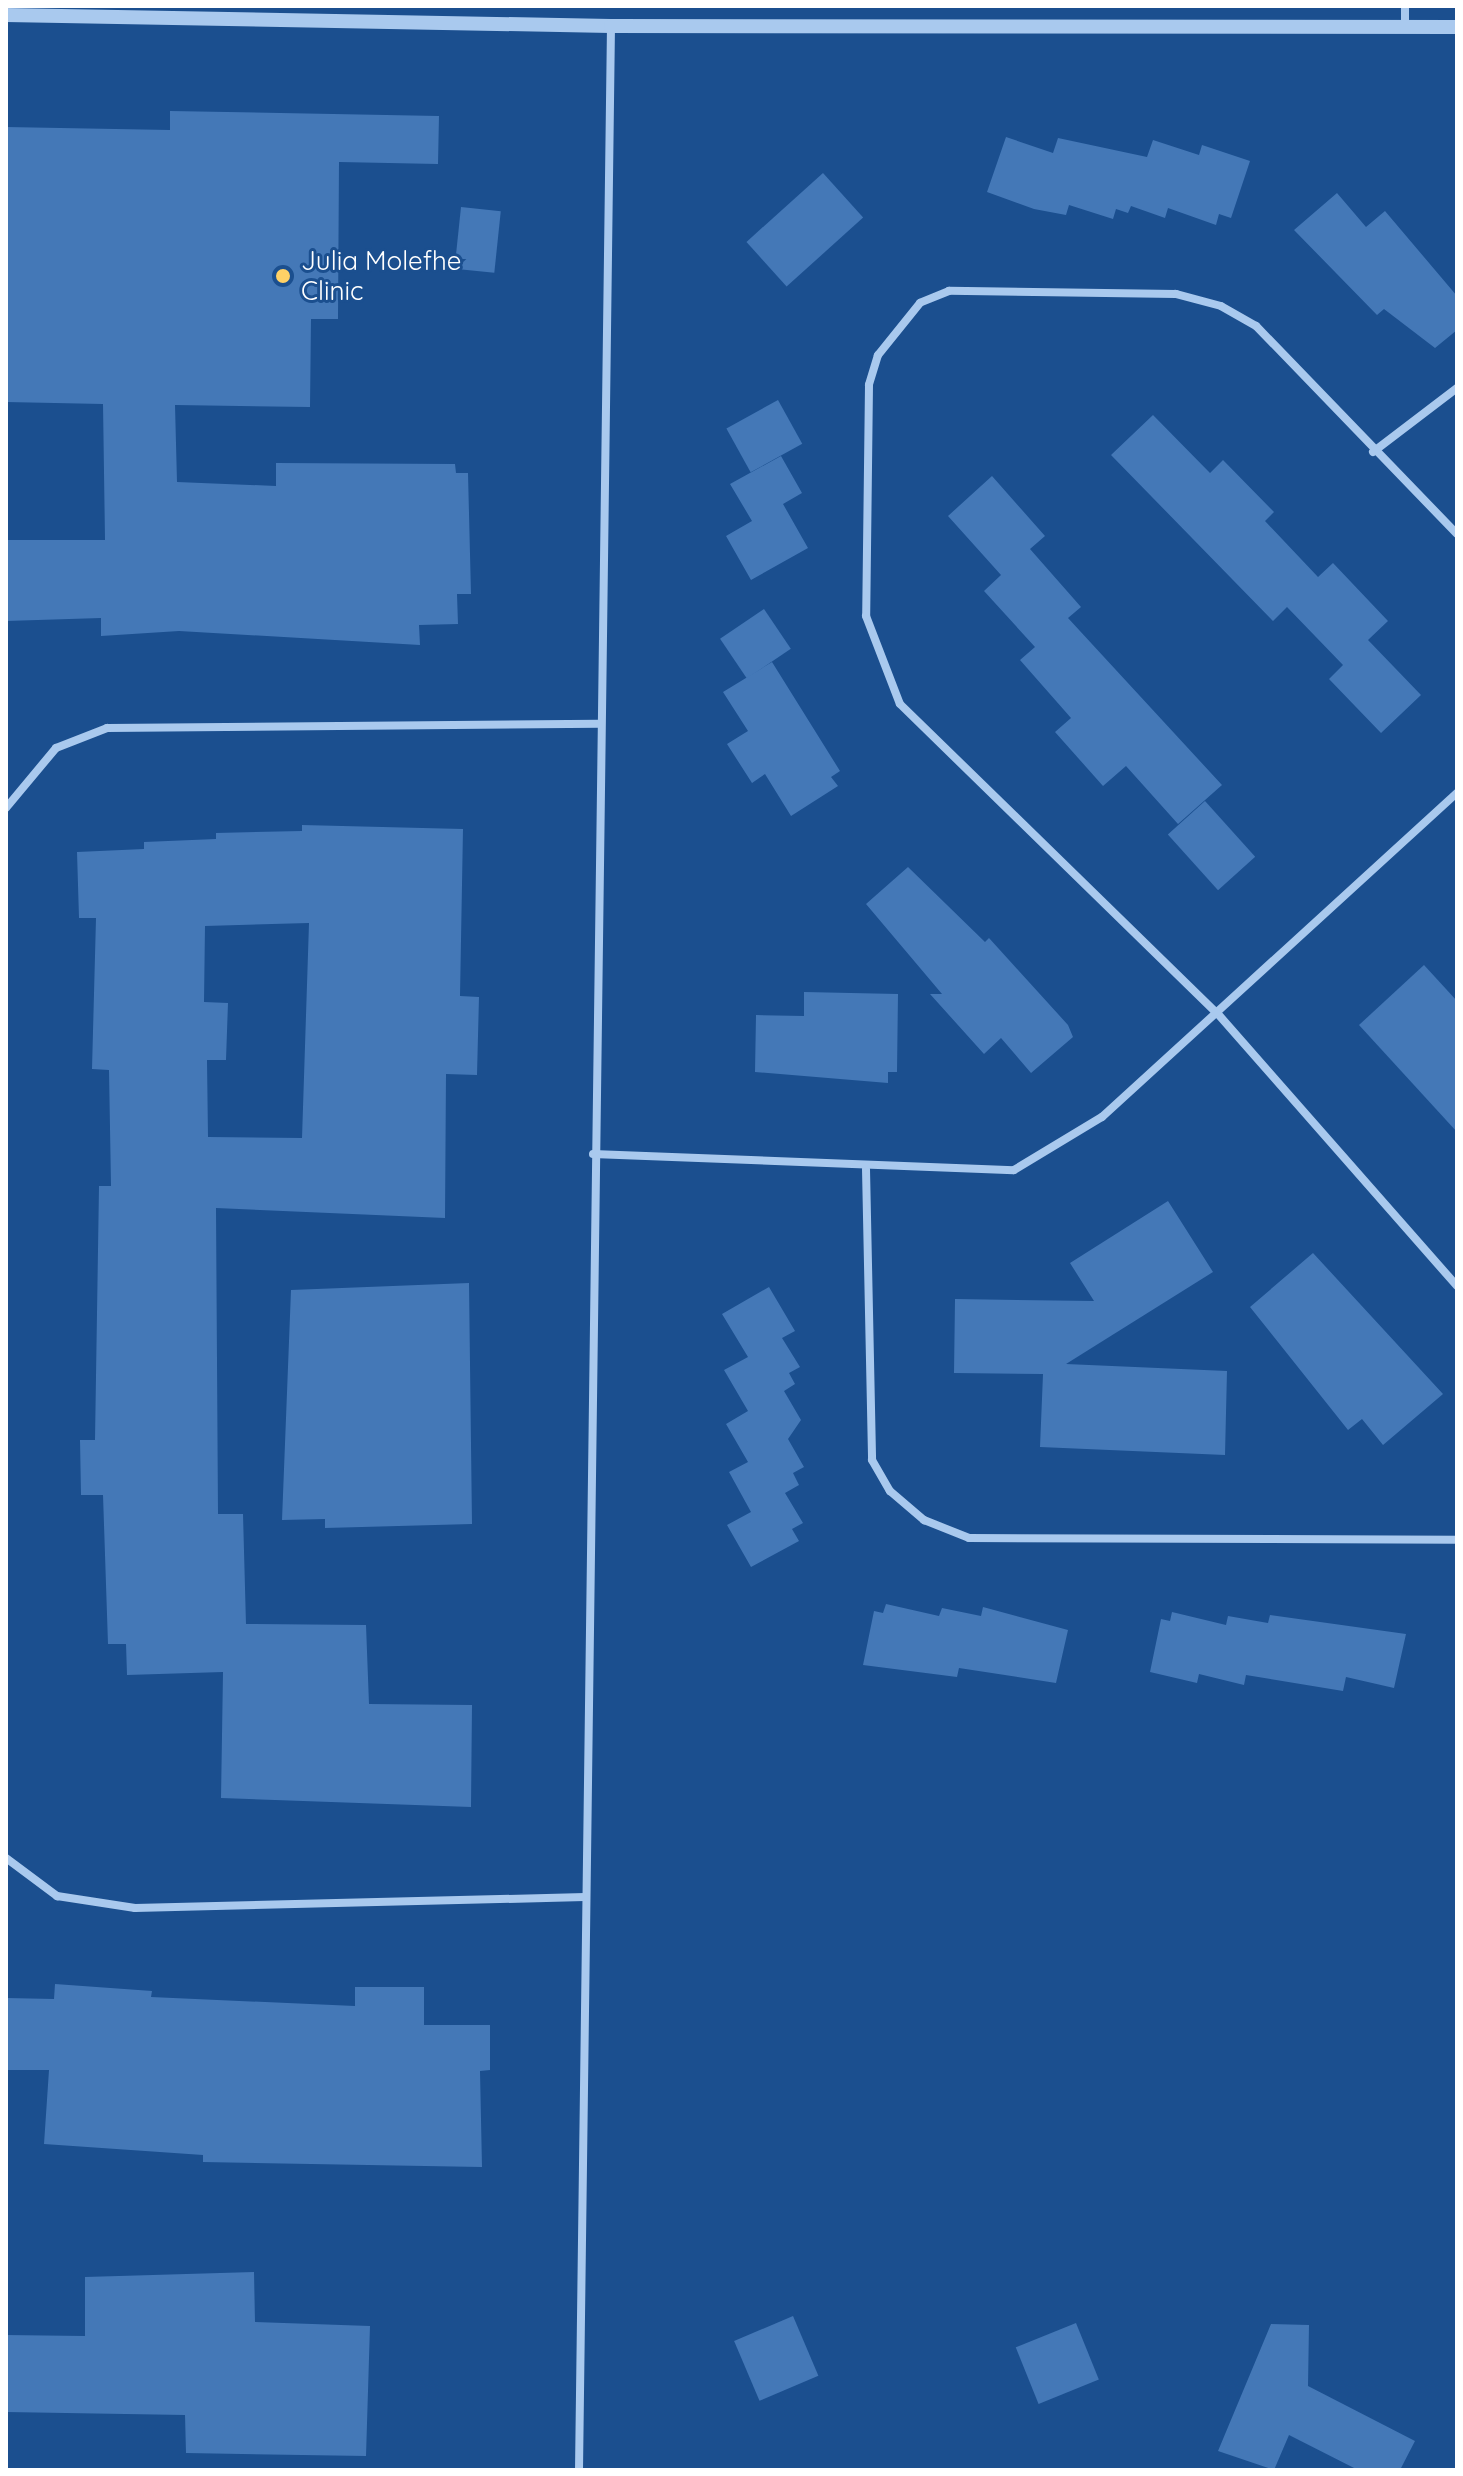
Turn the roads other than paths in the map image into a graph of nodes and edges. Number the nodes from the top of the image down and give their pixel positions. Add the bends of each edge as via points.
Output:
1 (1405, 6) edge
2 (6, 15) edge
3 (611, 26) junction
4 (1405, 27) junction
5 (1457, 27) edge
6 (1457, 388) edge
7 (1373, 452) junction
8 (1457, 534) edge
9 (599, 724) junction
10 (1457, 793) edge
11 (6, 808) edge
12 (1218, 1014) junction
13 (593, 1154) junction
14 (866, 1169) junction
15 (1457, 1286) edge
16 (1457, 1540) edge
17 (6, 1858) edge
18 (585, 1897) junction
19 (579, 2470) edge

1 - 4 street
2 - 3 street
3 - 4 street
3 - 9 street
4 - 5 street
6 - 7 street
7 - 8 street
7 - 12 street via 1256,326 1221,306 1176,294 949,291 920,303 878,355 869,385 866,616 882,671 900,704
9 - 11 street via 107,728 56,748
9 - 13 street
10 - 12 street
12 - 14 street via 1102,1117 1014,1170
12 - 15 street
13 - 14 street
13 - 18 street
14 - 16 street via 872,1460 890,1491 924,1520 969,1538
17 - 18 street via 57,1896 135,1908
18 - 19 street

